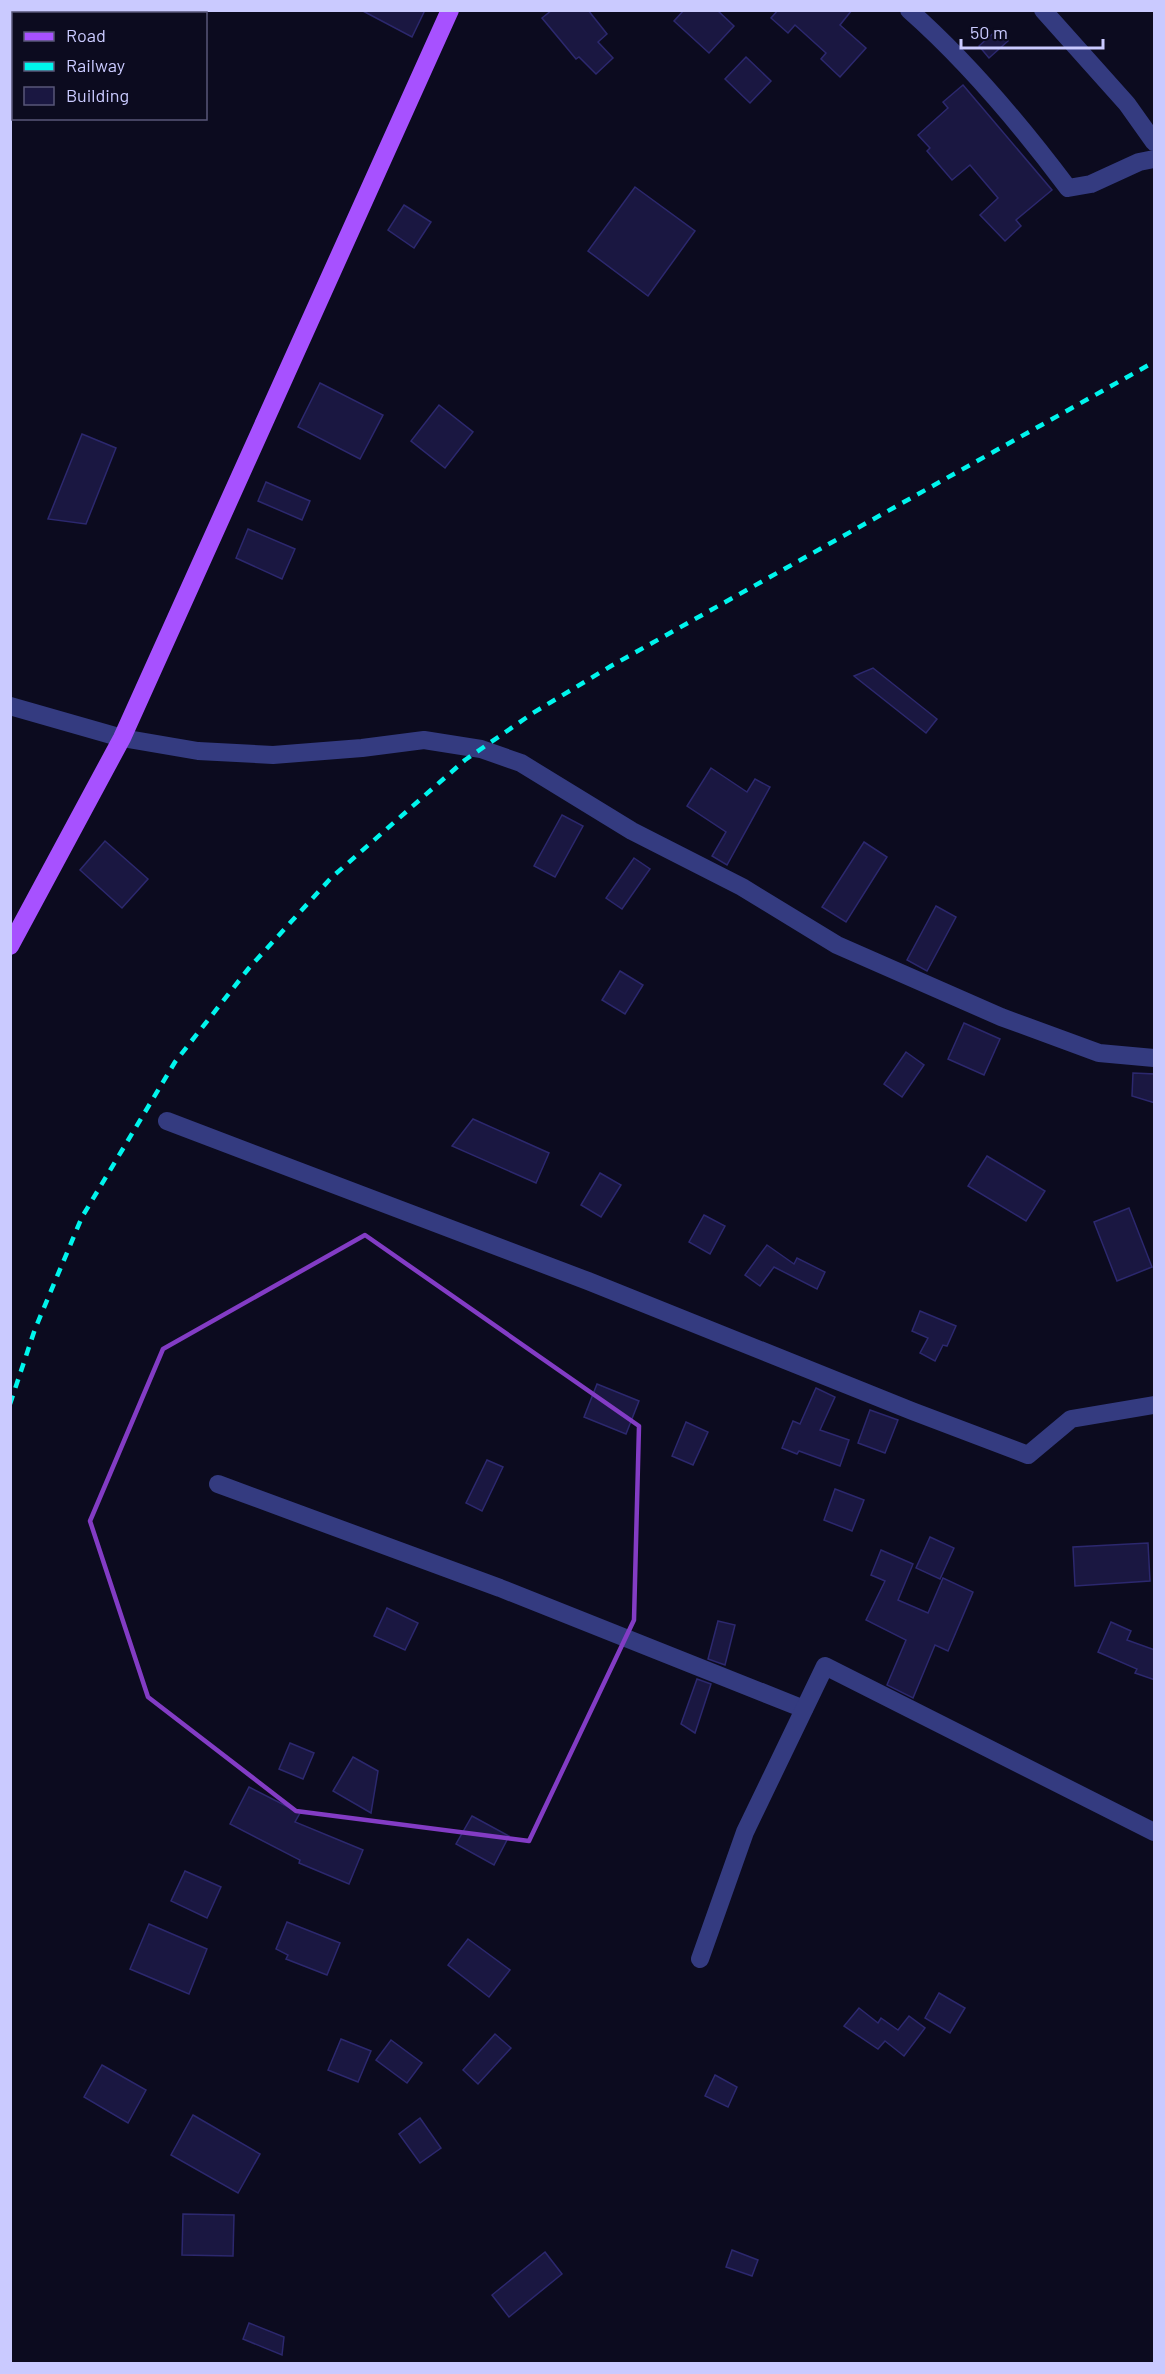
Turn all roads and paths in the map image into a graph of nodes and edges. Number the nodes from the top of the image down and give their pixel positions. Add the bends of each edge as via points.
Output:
1 (450, 10) edge
2 (909, 10) edge
3 (1042, 10) edge
4 (1155, 142) edge
5 (1155, 159) edge
6 (10, 706) edge
7 (122, 738) junction
8 (10, 946) edge
9 (1155, 1058) edge
10 (167, 1120) dead end
11 (1155, 1405) edge
12 (218, 1484) dead end
13 (804, 1709) junction
14 (1155, 1832) edge
15 (700, 1959) dead end

1 - 7 main road
2 - 5 street via 952,50 1031,138 1068,188 1091,184 1139,162
3 - 4 street via 1127,104
6 - 7 street
7 - 8 main road
7 - 9 street via 198,751 273,755 424,740 481,749 521,763 633,831 742,887 837,945 950,996 1099,1053
10 - 11 street via 1028,1455 1071,1419
12 - 13 street via 500,1588
13 - 14 street via 825,1666
13 - 15 street via 745,1832

